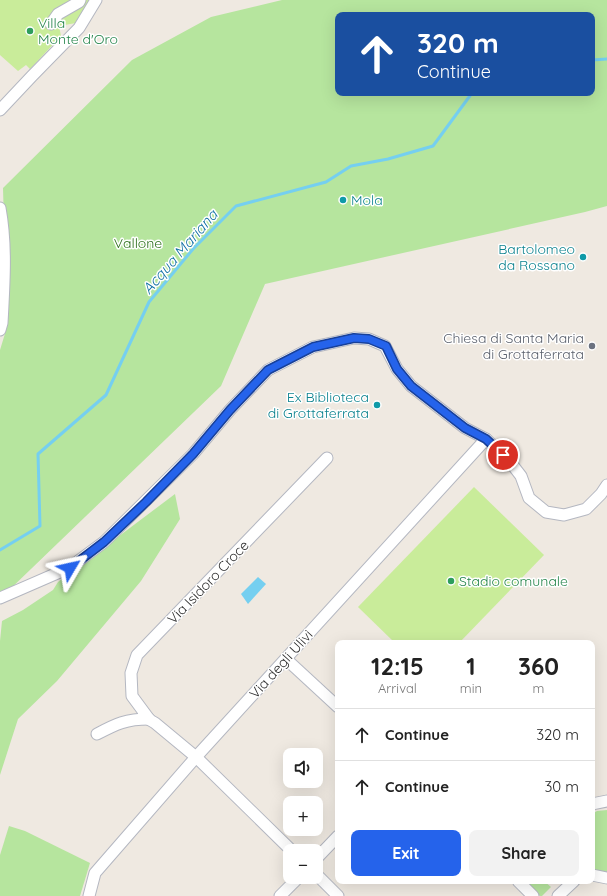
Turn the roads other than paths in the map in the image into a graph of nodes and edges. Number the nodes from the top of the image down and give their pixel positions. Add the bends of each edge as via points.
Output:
1 (80, 0) edge
2 (96, 0) edge
3 (51, 24) dead end
4 (0, 110) edge
5 (0, 208) edge
6 (0, 330) edge
7 (486, 439) junction
8 (327, 458) dead end
9 (607, 485) edge
10 (0, 598) edge
11 (286, 659) junction
12 (335, 704) edge
13 (145, 717) junction
14 (97, 734) dead end
15 (196, 757) junction
16 (607, 801) edge
17 (595, 803) edge
18 (335, 839) edge
19 (285, 844) edge
20 (323, 852) edge
21 (595, 875) edge
22 (607, 878) edge
23 (323, 881) edge
24 (292, 884) edge
25 (521, 884) edge
26 (571, 884) edge
27 (89, 896) edge
28 (280, 896) edge
29 (338, 896) edge
30 (533, 896) edge
31 (558, 896) edge

1 - 3 street via 58,14
2 - 4 street via 79,28
5 - 6 street via 4,227
7 - 9 street via 511,462 521,476 529,498 546,512 564,515 586,509
7 - 10 street via 465,428 411,386 397,369 386,346 369,339 354,338 313,347 268,370 193,454 104,542 70,568
7 - 11 street, Via degli Ulivi
8 - 13 street, Via Isidoro Croce via 137,655 131,673 132,696
11 - 12 street
11 - 15 street, Via degli Ulivi
13 - 14 street via 117,723
13 - 15 street, Via Isidoro Croce
15 - 19 street, Via Isidoro Croce
15 - 27 street, Via degli Ulivi via 95,873
16 - 17 street
18 - 20 street
21 - 22 street
23 - 29 street
24 - 28 street
25 - 30 street
26 - 31 street

